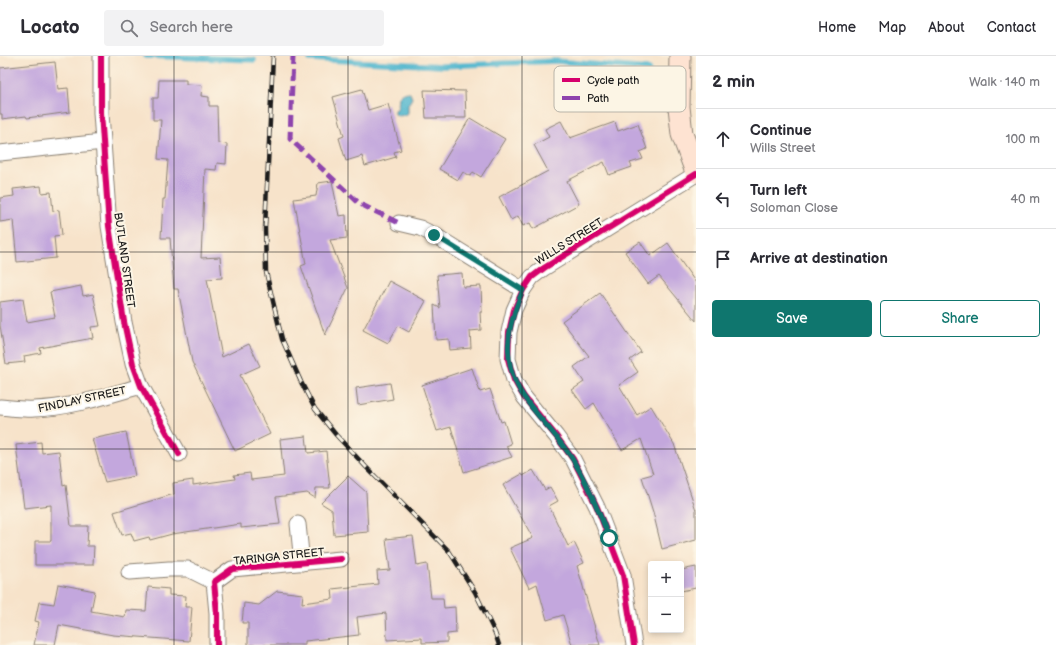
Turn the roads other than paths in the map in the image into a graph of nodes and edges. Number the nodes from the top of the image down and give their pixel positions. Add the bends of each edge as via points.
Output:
1 (101, 56) edge
2 (680, 56) edge
3 (680, 66) edge
4 (680, 112) edge
5 (103, 142) junction
6 (0, 153) edge
7 (696, 173) edge
8 (399, 223) dead end
9 (523, 290) junction
10 (141, 386) junction
11 (0, 407) edge
12 (180, 454) dead end
13 (298, 524) dead end
14 (340, 559) dead end
15 (302, 563) junction
16 (129, 572) dead end
17 (214, 582) junction
18 (217, 645) edge
19 (634, 645) edge

1 - 5 street, BUTLAND STREET
2 - 3 street
4 - 7 street via 682,134
5 - 6 street
5 - 10 street, BUTLAND STREET via 109,226 124,322 133,364
7 - 9 street, WILLS STREET via 544,268 532,277
8 - 9 street via 420,228 434,235
9 - 19 street, WILLS STREET via 514,310 509,332 508,359 514,380 524,397 573,460 597,507 623,575
10 - 11 street, FINDLAY STREET via 64,405 34,409
10 - 12 street, BUTLAND STREET
13 - 15 street
14 - 15 street, TARINGA STREET
15 - 17 street, TARINGA STREET via 232,569
16 - 17 street via 188,569
17 - 18 street

